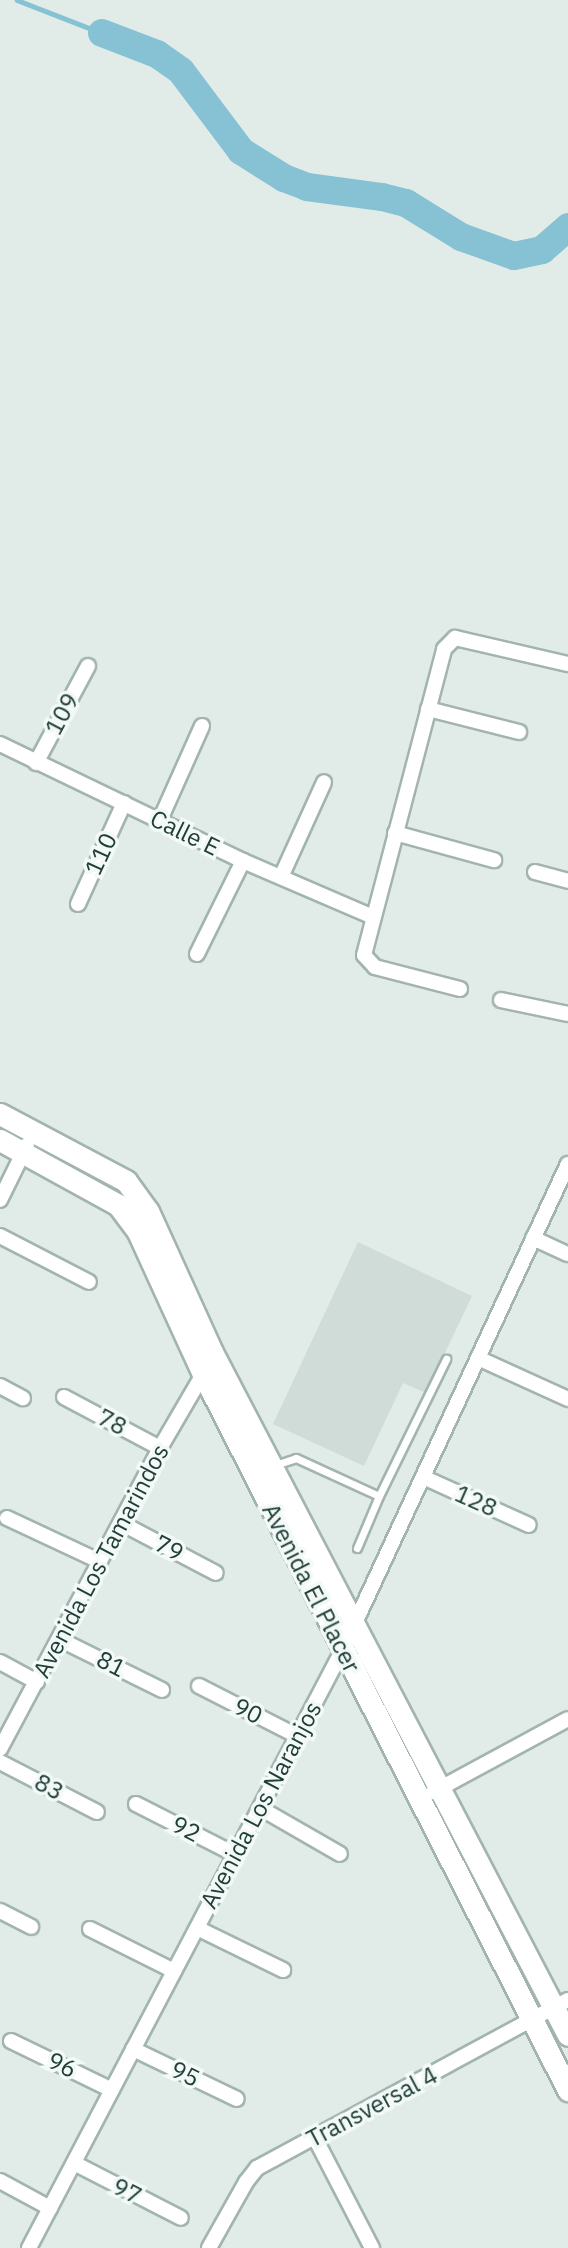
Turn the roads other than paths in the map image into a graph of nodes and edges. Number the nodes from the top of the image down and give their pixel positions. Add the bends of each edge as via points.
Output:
1 (568, 664) edge
2 (88, 666) dead end
3 (428, 709) junction
4 (202, 726) dead end
5 (519, 732) dead end
6 (4, 746) edge
7 (0, 763) edge
8 (36, 763) junction
9 (324, 782) dead end
10 (124, 803) junction
11 (160, 820) junction
12 (395, 833) junction
13 (494, 860) dead end
14 (243, 861) junction
15 (535, 872) dead end
16 (281, 877) junction
17 (568, 881) edge
18 (78, 904) dead end
19 (373, 917) junction
20 (197, 954) dead end
21 (460, 989) dead end
22 (501, 1000) dead end
23 (568, 1014) edge
24 (17, 1123) edge
25 (7, 1148) edge
26 (568, 1164) edge
27 (0, 1200) edge
28 (0, 1236) edge
29 (533, 1238) junction
30 (568, 1254) edge
31 (89, 1282) dead end
32 (478, 1358) junction
33 (446, 1359) dead end
34 (203, 1374) junction
35 (0, 1386) edge
36 (64, 1396) dead end
37 (23, 1398) dead end
38 (568, 1399) edge
39 (160, 1448) junction
40 (271, 1466) junction
41 (423, 1477) junction
42 (379, 1496) junction
43 (7, 1518) dead end
44 (121, 1523) junction
45 (528, 1525) dead end
46 (357, 1548) dead end
47 (99, 1561) junction
48 (216, 1573) dead end
49 (353, 1627) junction
50 (59, 1639) junction
51 (342, 1651) junction
52 (0, 1662) edge
53 (37, 1682) junction
54 (199, 1686) dead end
55 (162, 1690) dead end
56 (568, 1719) edge
57 (297, 1736) junction
58 (0, 1749) edge
59 (0, 1762) edge
60 (428, 1794) junction
61 (136, 1804) dead end
62 (260, 1808) junction
63 (97, 1812) dead end
64 (236, 1854) junction
65 (340, 1854) dead end
66 (0, 1911) edge
67 (31, 1927) dead end
68 (197, 1928) junction
69 (90, 1929) dead end
70 (283, 1970) dead end
71 (174, 1971) junction
72 (561, 2004) edge
73 (530, 2021) junction
74 (568, 2035) edge
75 (12, 2041) dead end
76 (133, 2049) junction
77 (112, 2090) junction
78 (568, 2090) edge
79 (237, 2099) dead end
80 (315, 2138) junction
81 (74, 2164) junction
82 (0, 2181) edge
83 (50, 2208) junction
84 (181, 2218) dead end
85 (29, 2248) edge
86 (209, 2248) edge
87 (372, 2248) edge

1 - 3 street via 455,638 444,649
2 - 8 street, 109
3 - 5 street
3 - 12 street
4 - 11 street
6 - 7 street
6 - 8 street, Calle E
8 - 10 street, Calle E
9 - 16 street
10 - 11 street, Calle E
10 - 18 street, 110
11 - 14 street, Calle E
12 - 13 street
12 - 19 street
14 - 16 street, Calle E
14 - 20 street
15 - 17 street
16 - 19 street, Calle E
19 - 21 street via 364,955 375,967
22 - 23 street
24 - 25 street
24 - 40 street, Avenida El Placer via 126,1181 148,1211 212,1352
25 - 27 street
25 - 34 street, Avenida El Placer via 118,1205 138,1232
26 - 29 street, Avenida Los Naranjos
28 - 31 street
29 - 30 street
29 - 32 street, Avenida Los Naranjos
32 - 38 street
32 - 41 street, Avenida Los Naranjos
33 - 42 lane
34 - 39 street, Avenida Los Tamarindos
34 - 51 street, Avenida El Placer
35 - 37 street
36 - 39 street, 78
39 - 44 street, Avenida Los Tamarindos
40 - 42 lane via 296,1458
40 - 49 street, Avenida El Placer
41 - 45 street, 128
41 - 49 street, Avenida Los Naranjos
42 - 46 lane
43 - 47 street
44 - 47 street, Avenida Los Tamarindos
44 - 48 street, 79
47 - 50 street, Avenida Los Tamarindos
49 - 51 street, Avenida Los Naranjos
49 - 60 street, Avenida El Placer
50 - 53 street, Avenida Los Tamarindos
50 - 55 street, 81
51 - 57 street, Avenida Los Naranjos
51 - 60 street, Avenida El Placer
52 - 53 street
53 - 58 street, Avenida Los Tamarindos
54 - 57 street, 90
56 - 60 street
57 - 62 street, Avenida Los Naranjos
59 - 63 street, 83
60 - 72 street, Avenida El Placer
60 - 73 street, Avenida El Placer
61 - 64 street, 92
62 - 64 street, Avenida Los Naranjos
62 - 65 street
64 - 68 street, Avenida Los Naranjos
66 - 67 street
68 - 70 street
68 - 71 street, Avenida Los Naranjos
69 - 71 street
71 - 76 street, Avenida Los Naranjos
72 - 73 street, Transversal 4
72 - 74 street, Avenida El Placer
73 - 78 street, Avenida El Placer
73 - 80 street, Transversal 4
75 - 77 street, 96
76 - 77 street, Avenida Los Naranjos
76 - 79 street, 95
77 - 81 street, Avenida Los Naranjos
80 - 86 street, Transversal 4 via 251,2174
80 - 87 street
81 - 83 street, Avenida Los Naranjos
81 - 84 street, 97
82 - 83 street
83 - 85 street, Avenida Los Naranjos

